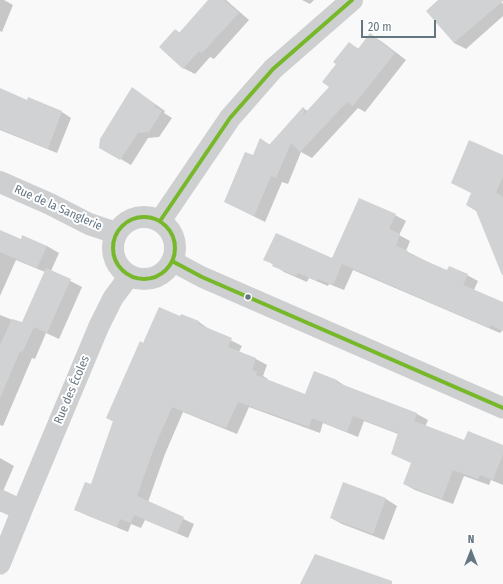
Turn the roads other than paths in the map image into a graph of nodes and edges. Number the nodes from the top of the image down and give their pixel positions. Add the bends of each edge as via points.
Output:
1 (352, 0) edge
2 (0, 182) edge
3 (160, 221) junction
4 (116, 233) junction
5 (172, 261) junction
6 (130, 276) junction
7 (503, 408) edge
8 (0, 500) edge
9 (22, 510) junction
10 (0, 564) edge

1 - 3 street via 273,69 230,118
2 - 4 street, Rue de la Sanglerie via 89,224
3 - 4 street via 148,217 136,218 124,224
3 - 5 street via 174,239
4 - 6 street via 113,253 116,262
5 - 6 street via 166,269 149,278
5 - 7 street via 202,277
6 - 9 street, Rue des Écoles via 113,298 99,326
8 - 9 street
9 - 10 street, Rue des Écoles

